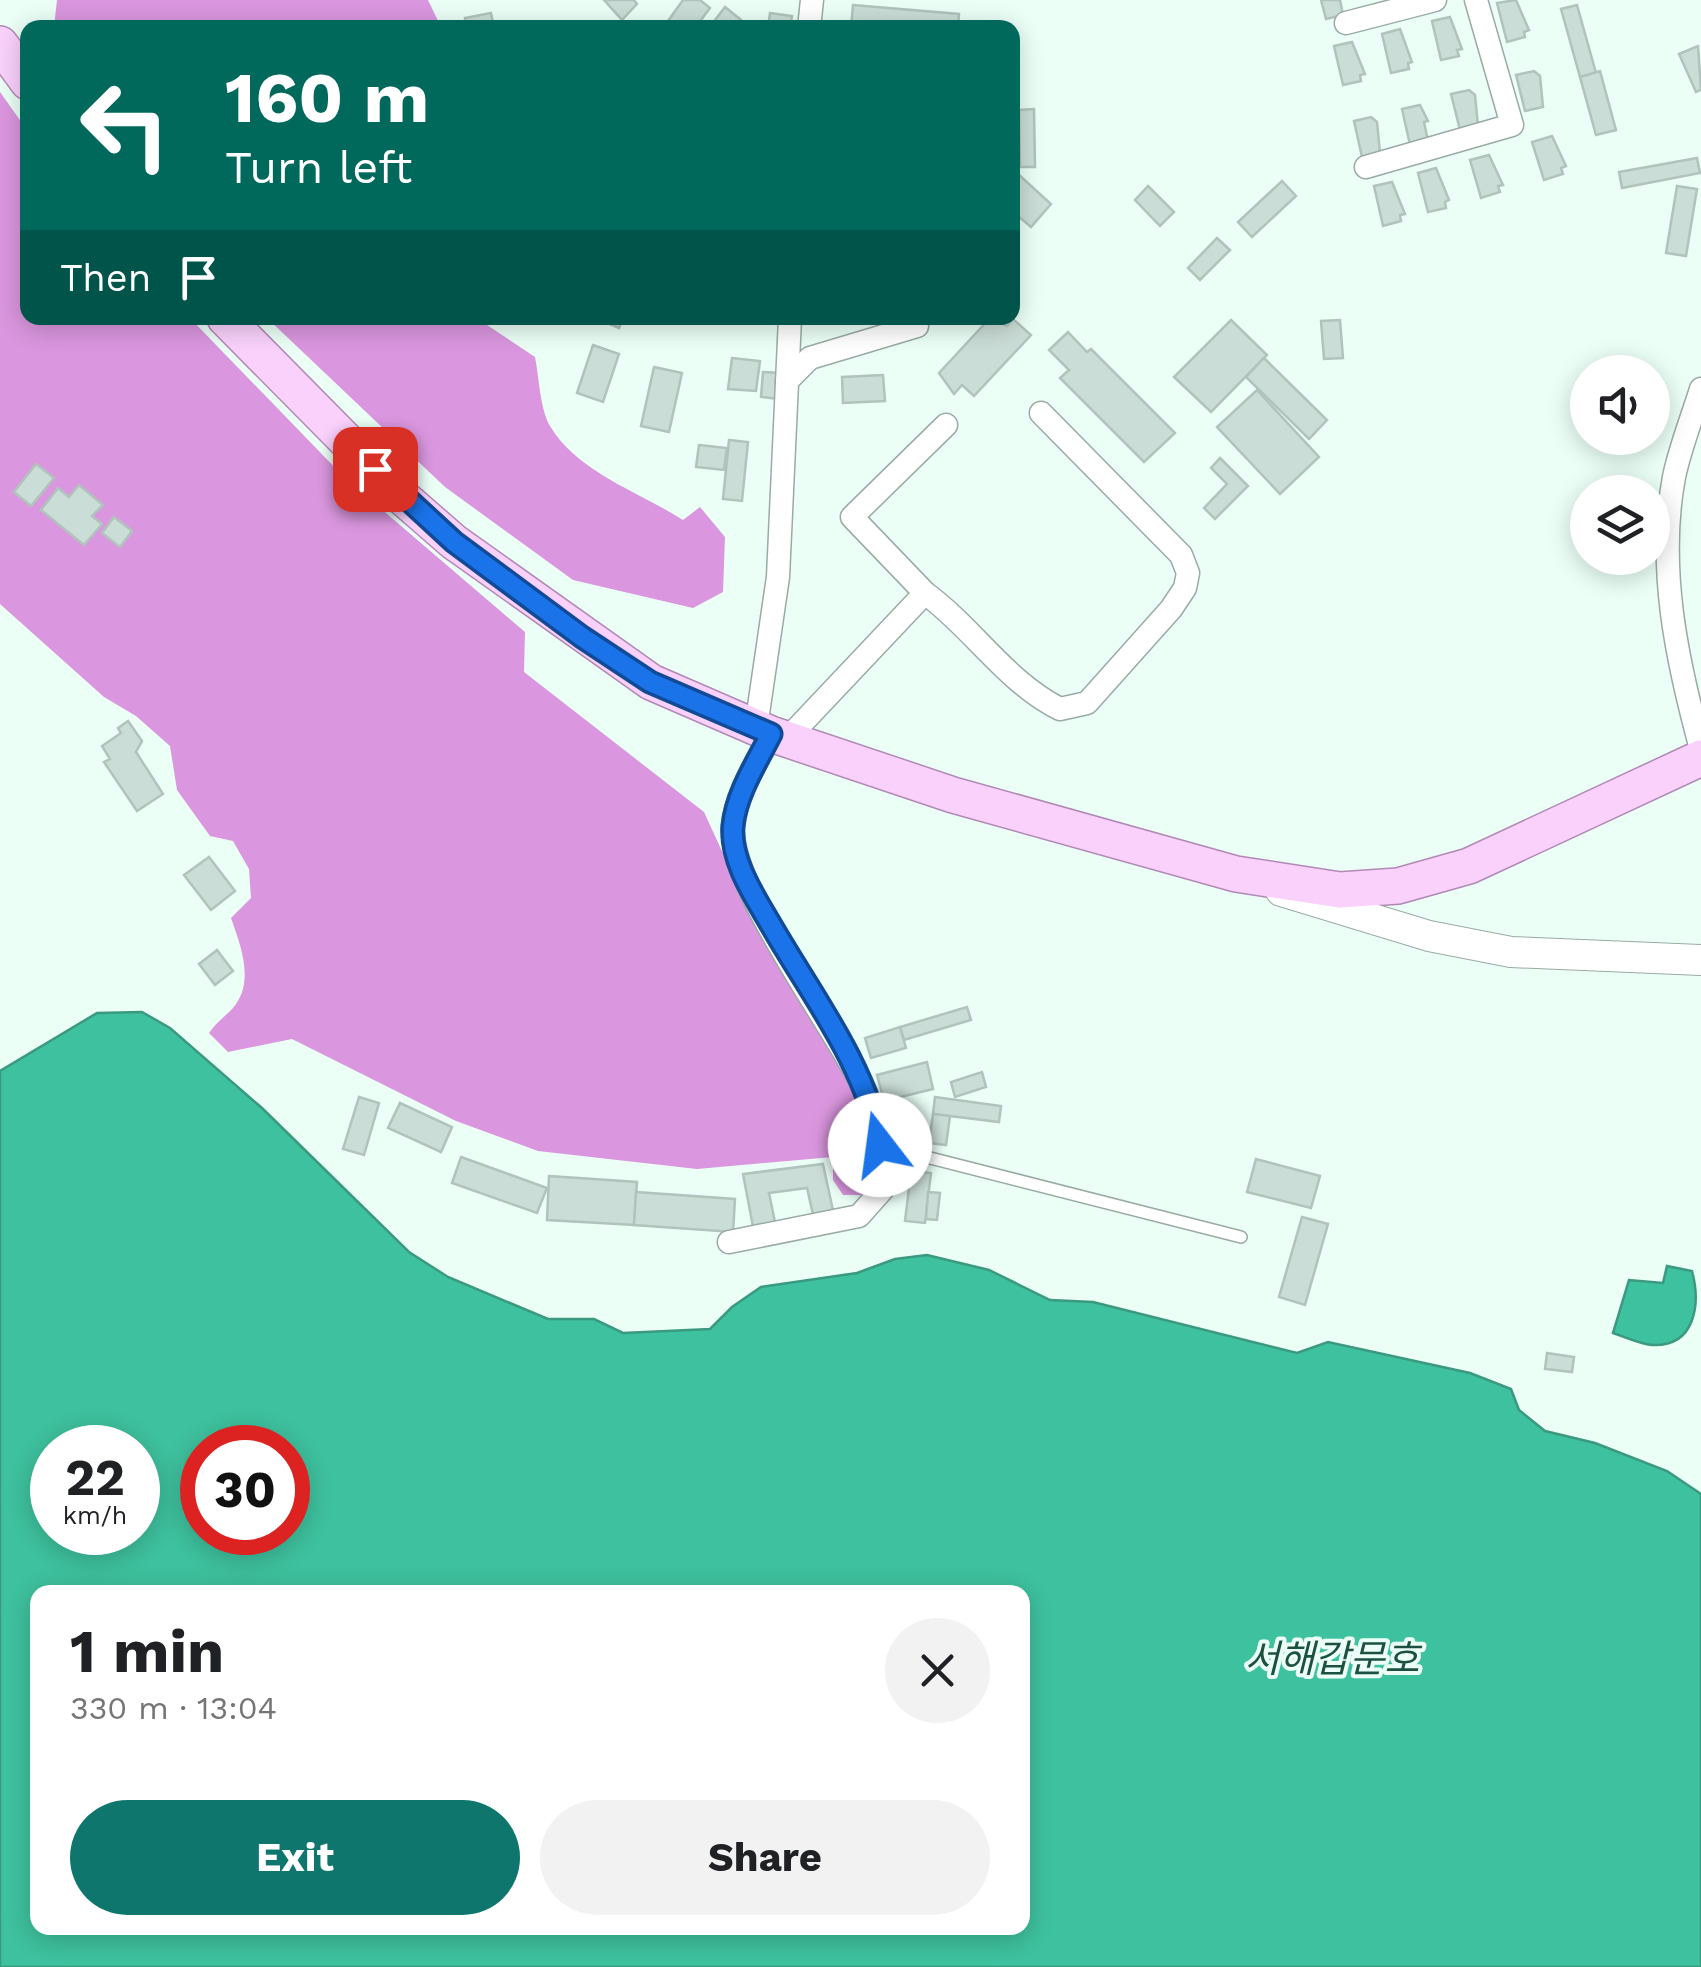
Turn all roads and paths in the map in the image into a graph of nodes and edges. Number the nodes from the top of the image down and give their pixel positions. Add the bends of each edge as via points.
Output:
1 (1434, 0) edge
2 (1476, 0) edge
3 (1346, 24) dead end
4 (0, 44) edge
5 (20, 71) edge
6 (1366, 167) dead end
7 (232, 325) edge
8 (790, 325) edge
9 (917, 326) dead end
10 (787, 381) junction
11 (1701, 389) edge
12 (1041, 414) dead end
13 (946, 425) dead end
14 (925, 593) junction
15 (772, 733) junction
16 (1701, 749) edge
17 (1701, 758) edge
18 (1236, 874) junction
19 (1701, 960) edge
20 (880, 1145) junction
21 (1242, 1237) dead end
22 (729, 1242) dead end

1 - 3 street
2 - 6 street via 1512,125
4 - 5 main road
7 - 15 main road via 454,542 650,682
8 - 10 street
9 - 10 street via 821,354
10 - 15 street
11 - 16 street via 1674,476 1667,539 1670,610
12 - 14 street via 1181,554 1186,588 1075,709 1032,695
13 - 14 street via 852,517
14 - 15 street
15 - 18 main road via 954,795
15 - 20 street via 738,805 734,841 742,872 864,1087
17 - 18 main road via 1469,866 1398,886 1340,890
18 - 19 main road via 1343,913 1511,952
20 - 21 lane
20 - 22 street via 883,1189 858,1216

